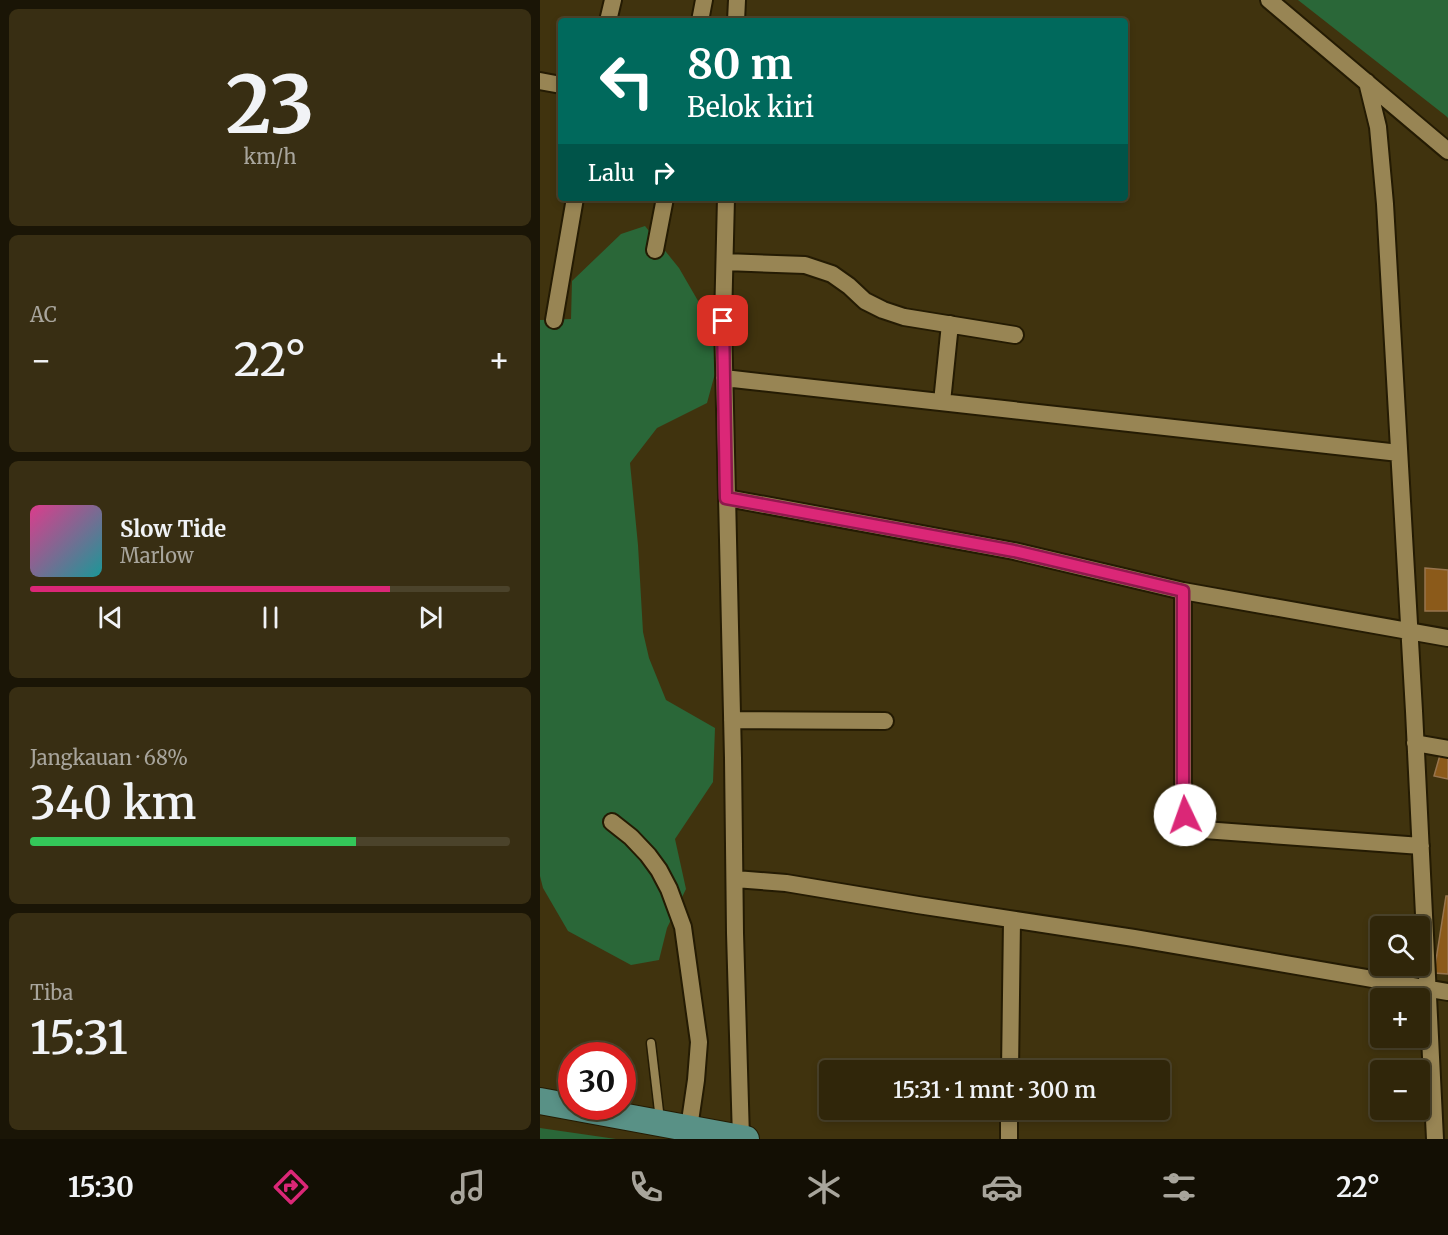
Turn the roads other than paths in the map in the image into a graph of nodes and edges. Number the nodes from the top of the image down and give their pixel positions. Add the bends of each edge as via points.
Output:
1 (613, 0) edge
2 (704, 0) edge
3 (737, 0) edge
4 (1269, 0) edge
5 (609, 18) edge
6 (701, 18) edge
7 (736, 18) edge
8 (540, 81) edge
9 (1367, 82) junction
10 (558, 84) edge
11 (1402, 111) junction
12 (1378, 127) junction
13 (1448, 151) edge
14 (574, 201) edge
15 (664, 201) edge
16 (726, 201) edge
17 (655, 250) dead end
18 (724, 262) junction
19 (554, 320) dead end
20 (950, 324) junction
21 (1015, 335) dead end
22 (724, 378) junction
23 (942, 402) junction
24 (1400, 453) junction
25 (726, 498) junction
26 (1183, 591) junction
27 (1410, 632) junction
28 (1448, 638) edge
29 (732, 720) junction
30 (885, 721) dead end
31 (1415, 743) junction
32 (1448, 749) edge
33 (612, 822) dead end
34 (1420, 846) junction
35 (735, 879) junction
36 (1012, 920) junction
37 (1428, 988) joint
38 (1430, 988) edge
39 (1448, 992) edge
40 (1430, 1031) edge
41 (651, 1043) dead end
42 (1010, 1060) edge
43 (540, 1101) edge
44 (1009, 1120) edge
45 (660, 1123) junction
46 (689, 1128) junction
47 (743, 1138) edge
48 (1009, 1139) edge
49 (1435, 1139) edge

1 - 5 street
2 - 6 street
3 - 7 street
4 - 9 street
8 - 10 street
9 - 11 street
9 - 12 street
11 - 12 street
11 - 13 street
12 - 24 street
14 - 19 street
15 - 17 street
16 - 18 street
18 - 20 street via 805,265 832,274 865,301 883,310
18 - 22 street
20 - 21 street
20 - 23 street
22 - 23 street
22 - 25 street
23 - 24 street
24 - 27 street
25 - 26 street via 1014,551
25 - 29 street
26 - 27 street
26 - 34 street via 1183,782 1185,815 1191,827
27 - 28 street
27 - 31 street
29 - 30 street
29 - 35 street
31 - 32 street
31 - 34 street
33 - 46 street via 631,837 659,870 683,927 699,1042
34 - 37 street
35 - 36 street via 786,883
35 - 47 street
36 - 37 street
36 - 42 street
38 - 39 street
40 - 49 street
41 - 45 lane
43 - 45 main road
44 - 48 street
45 - 46 main road
46 - 47 main road

